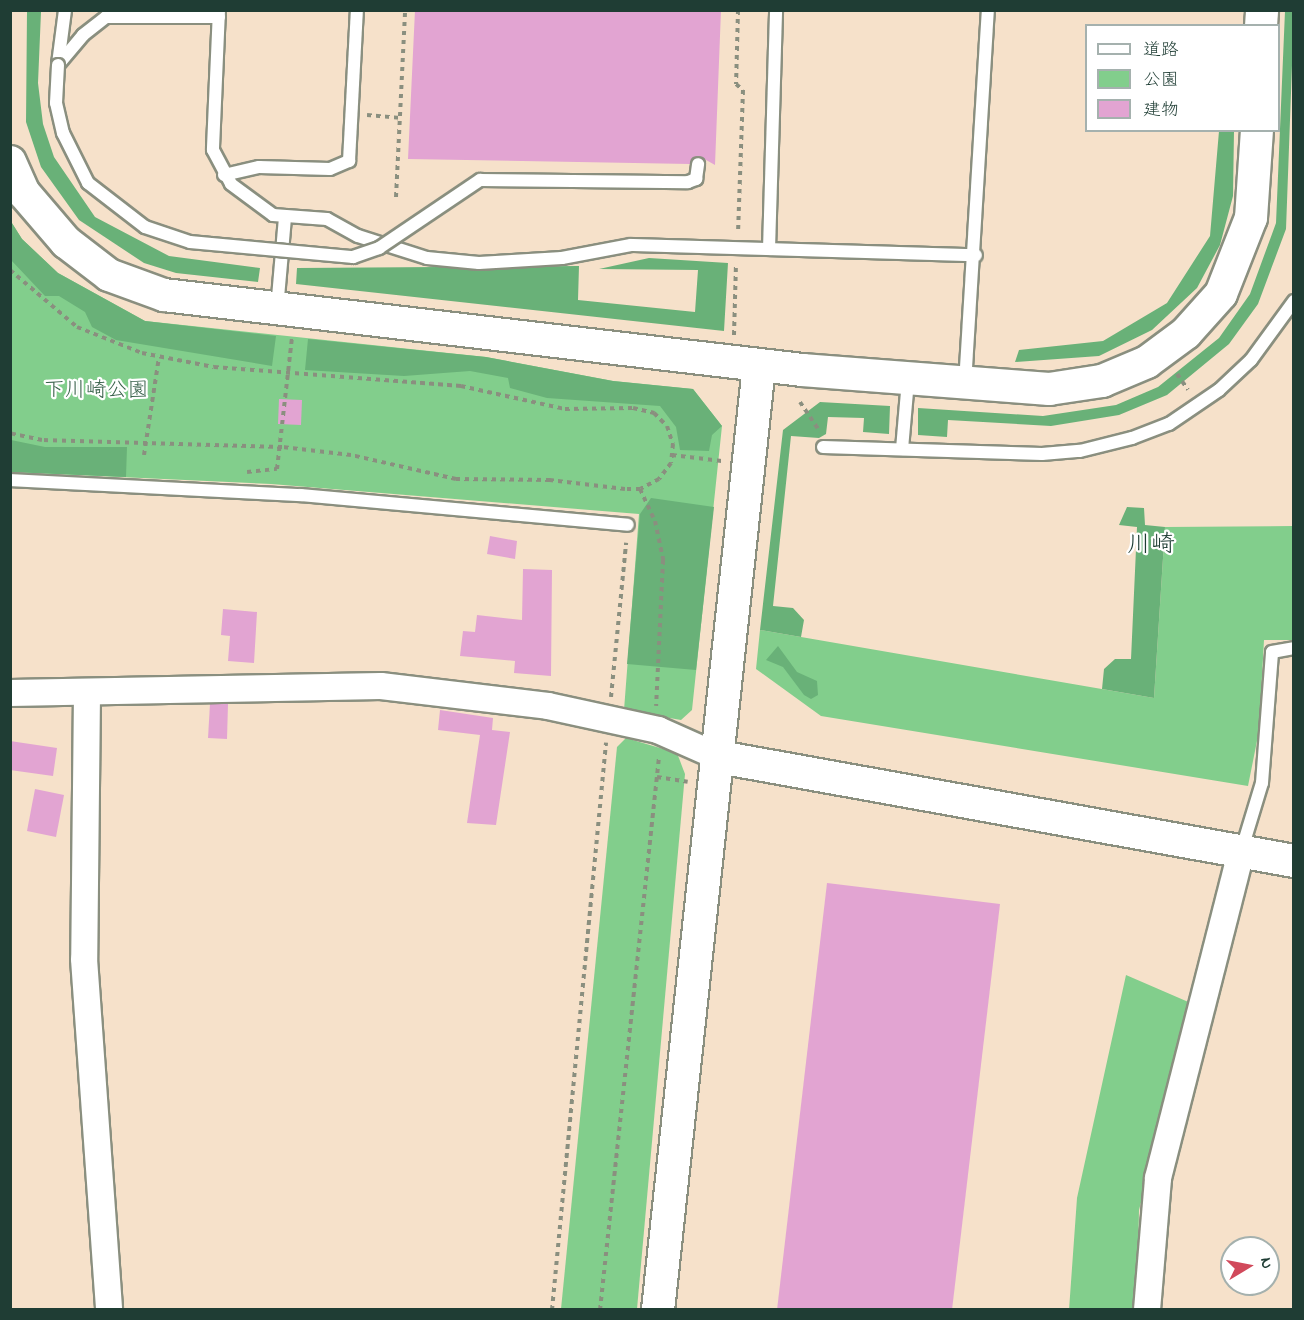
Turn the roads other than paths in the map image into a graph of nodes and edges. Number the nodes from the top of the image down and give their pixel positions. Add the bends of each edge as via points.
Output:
1 (65, 10) edge
2 (357, 10) edge
3 (776, 10) edge
4 (988, 10) edge
5 (219, 14) edge
6 (58, 65) junction
7 (1257, 132) edge
8 (10, 162) edge
9 (698, 164) dead end
10 (225, 175) junction
11 (285, 217) junction
12 (769, 249) junction
13 (976, 255) junction
14 (1293, 301) edge
15 (285, 320) junction
16 (759, 366) junction
17 (908, 380) junction
18 (965, 385) junction
19 (823, 447) road end
20 (902, 449) junction
21 (10, 480) edge
22 (628, 525) road end
23 (1293, 648) edge
24 (10, 693) edge
25 (87, 693) junction
26 (719, 757) junction
27 (1241, 852) junction
28 (1293, 861) edge
29 (109, 1310) edge
30 (658, 1310) edge
31 (1147, 1310) edge

1 - 6 lane
2 - 10 lane via 353,150 343,166 247,168
3 - 12 lane
4 - 13 lane
5 - 6 lane via 106,17 82,35
5 - 10 lane via 211,126 213,150
6 - 9 lane, bridge via 56,103 63,133 88,183 145,227 190,242 353,257 379,248 488,178 688,182 696,179
7 - 18 street via 1251,218 1242,250 1221,294 1186,333 1147,362 1102,381 1049,389
8 - 15 street via 43,219 109,274 164,295
10 - 11 lane via 243,196
11 - 12 lane via 327,219 358,236 427,258 479,263 562,258 631,245
11 - 15 lane
12 - 13 lane
13 - 18 lane
14 - 20 lane via 1251,360 1198,406 1132,438 1080,452
15 - 16 street
16 - 17 street
16 - 26 street
17 - 18 street
17 - 20 lane
19 - 20 lane
21 - 22 lane via 301,495
23 - 27 lane via 1272,652 1262,783
24 - 25 street
25 - 26 street via 381,686 548,706 691,741
25 - 29 street via 84,959
26 - 27 street
26 - 30 street
27 - 28 street
27 - 31 street via 1158,1178

